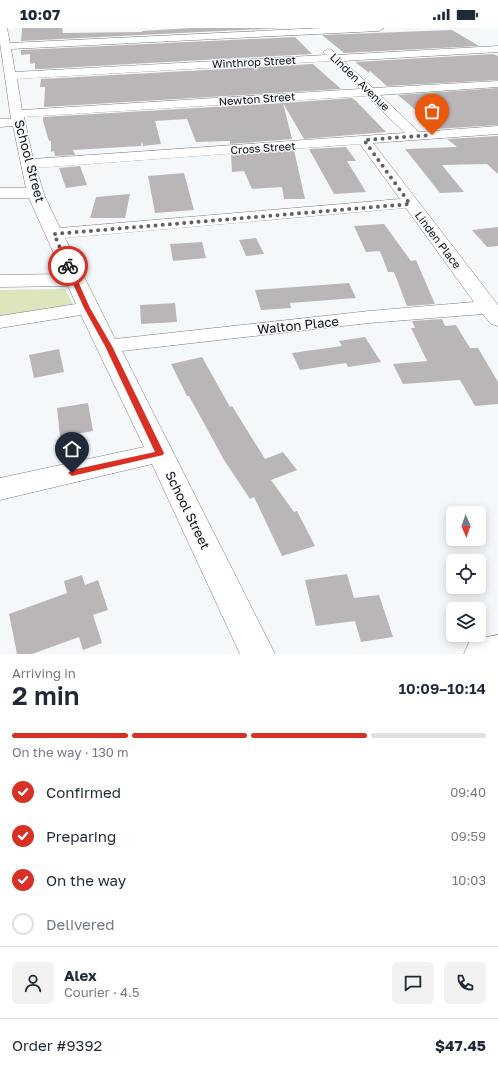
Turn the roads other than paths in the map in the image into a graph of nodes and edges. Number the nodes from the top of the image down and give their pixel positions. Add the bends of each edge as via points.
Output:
1 (379, 28) edge
2 (305, 30) edge
3 (3, 44) edge
4 (498, 49) edge
5 (334, 58) junction
6 (7, 80) edge
7 (498, 84) edge
8 (370, 92) junction
9 (12, 120) edge
10 (498, 130) edge
11 (416, 136) junction
12 (364, 140) junction
13 (28, 164) junction
14 (35, 192) junction
15 (0, 193) edge
16 (410, 204) junction
17 (54, 234) junction
18 (74, 280) junction
19 (0, 281) edge
20 (87, 308) junction
21 (493, 314) edge
22 (0, 322) edge
23 (108, 346) junction
24 (160, 453) junction
25 (0, 489) edge
26 (498, 651) edge
27 (258, 654) edge
28 (481, 654) edge

1 - 2 street
2 - 3 street
2 - 5 street, Linden Avenue
3 - 6 street, School Street
4 - 5 street, Winthrop Street
5 - 6 street, Winthrop Street
5 - 8 street, Linden Avenue
6 - 9 street, School Street via 14,90
7 - 8 street, Newton Street
8 - 9 street, Newton Street
8 - 11 street, Linden Avenue
9 - 13 street, School Street
10 - 11 street, Cross Street
11 - 12 street, Cross Street
12 - 13 street, Cross Street
12 - 16 street, Linden Place
13 - 14 street, School Street
14 - 15 street
14 - 17 street, School Street
16 - 17 street
16 - 21 street, Linden Place
17 - 18 street, School Street
18 - 19 street
18 - 20 street, School Street
20 - 22 street
20 - 23 street, School Street
21 - 23 street, Walton Place via 369,317
23 - 24 street, School Street
24 - 25 street
24 - 27 street, School Street
26 - 28 street

